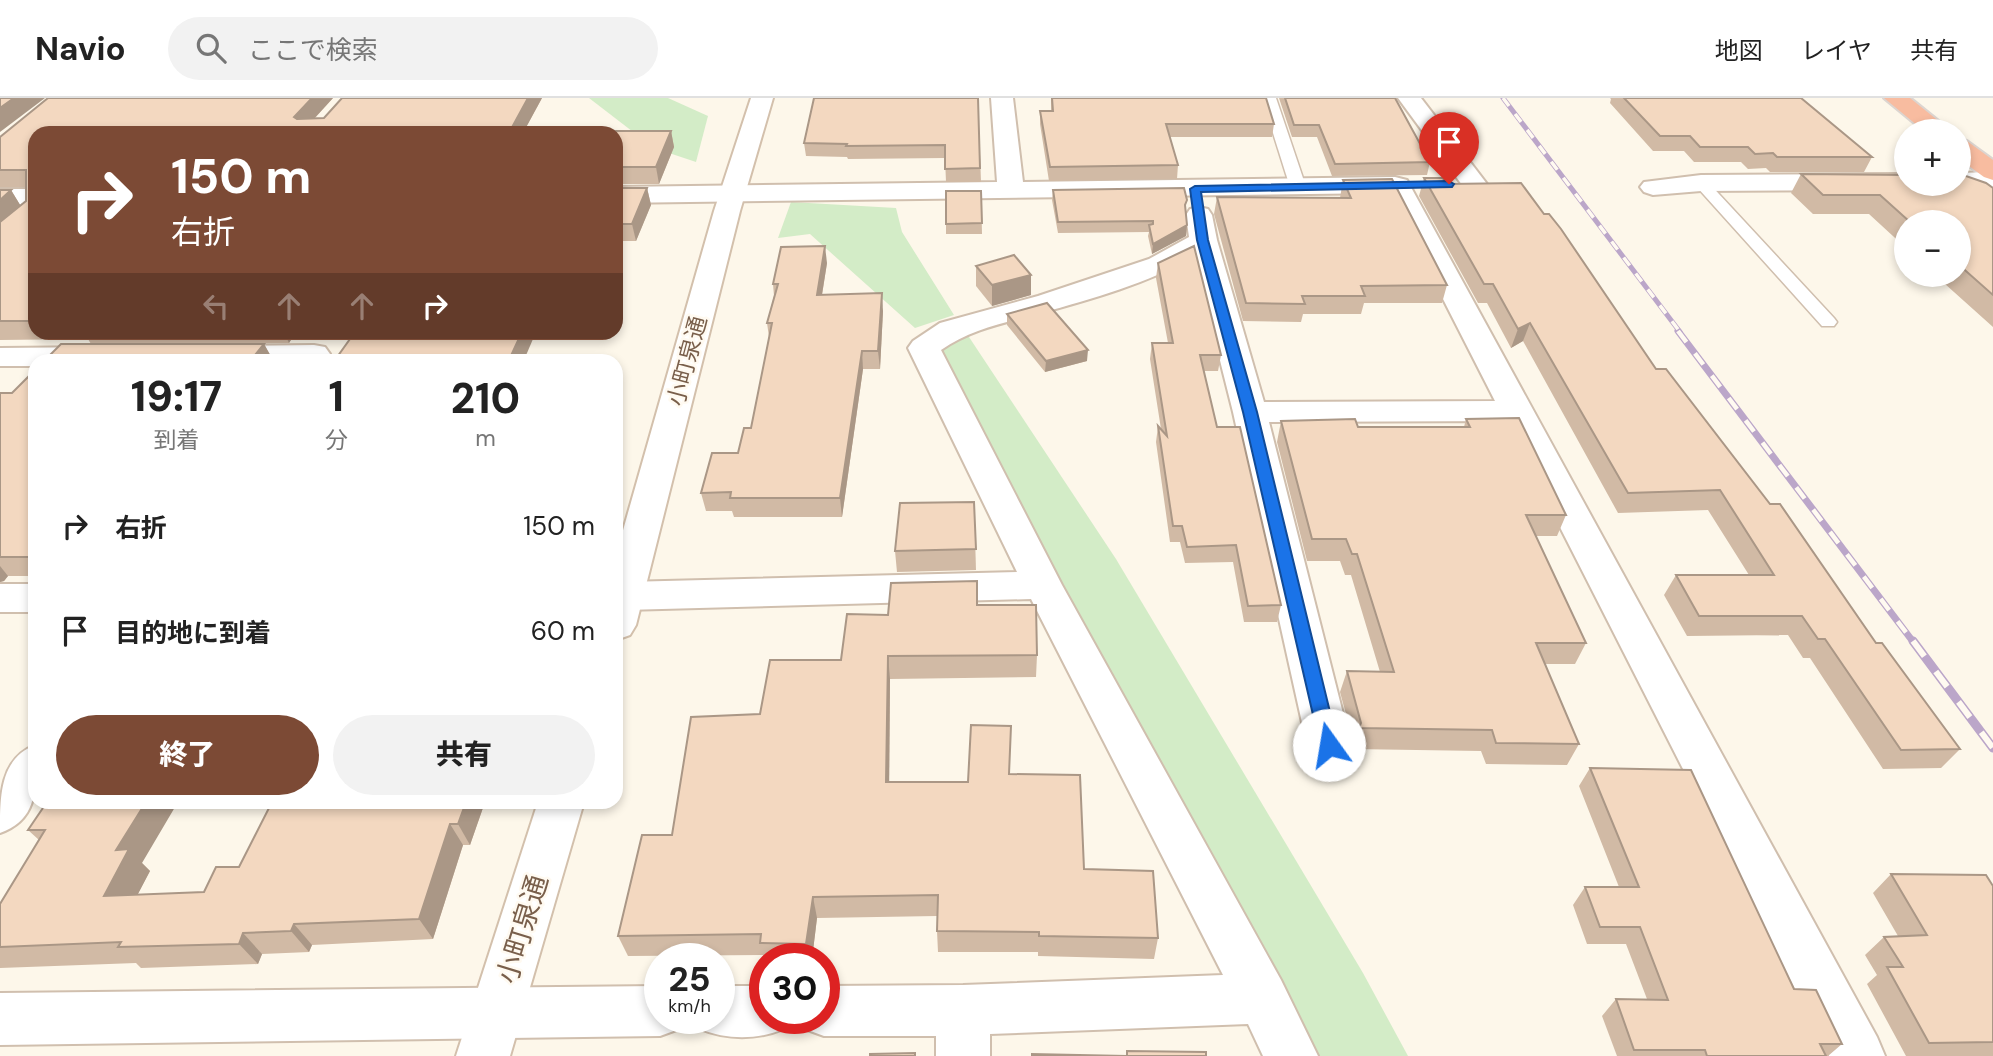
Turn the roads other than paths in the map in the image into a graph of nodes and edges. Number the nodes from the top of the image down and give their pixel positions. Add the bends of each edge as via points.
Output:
1 (762, 98) edge
2 (1002, 98) edge
3 (1269, 98) edge
4 (1409, 98) edge
5 (1895, 98) edge
6 (1923, 119) edge
7 (1971, 156) edge
8 (1990, 170) edge
9 (1971, 177) edge
10 (1894, 182) edge
11 (1701, 183) junction
12 (1423, 185) junction
13 (1298, 187) junction
14 (1653, 187) dead end
15 (1195, 189) junction
16 (1011, 192) junction
17 (623, 195) edge
18 (732, 195) junction
19 (0, 197) edge
20 (28, 206) edge
21 (1203, 240) junction
22 (1828, 322) dead end
23 (318, 349) edge
24 (212, 354) edge
25 (0, 357) edge
26 (28, 357) edge
27 (1517, 411) junction
28 (1250, 412) junction
29 (1043, 585) junction
30 (0, 598) edge
31 (28, 598) edge
32 (623, 600) edge
33 (623, 611) edge
34 (1329, 745) dead end
35 (28, 773) edge
36 (559, 809) edge
37 (0, 813) edge
38 (1263, 998) junction
39 (644, 1013) edge
40 (840, 1014) edge
41 (0, 1018) edge
42 (963, 1033) edge
43 (489, 1034) edge
44 (1291, 1056) edge
45 (1857, 1056) edge

1 - 18 street, 小町泉通
2 - 16 street
3 - 13 lane
4 - 12 street via 1474,184
5 - 6 highway
7 - 8 highway
8 - 9 street
10 - 11 street
11 - 14 street
11 - 22 lane
12 - 13 street
12 - 27 street
13 - 15 street
15 - 16 street
15 - 21 street
16 - 18 street
17 - 18 street
18 - 32 street, 小町泉通
19 - 20 street
21 - 28 street
21 - 29 street via 1159,265 951,329 924,348
23 - 24 street
25 - 26 street
27 - 28 street
27 - 45 street
28 - 34 street
29 - 33 street
29 - 38 street
30 - 31 street
35 - 37 street
36 - 43 street, 小町泉通
38 - 42 street
38 - 44 street
39 - 43 street
40 - 42 street
41 - 43 street

